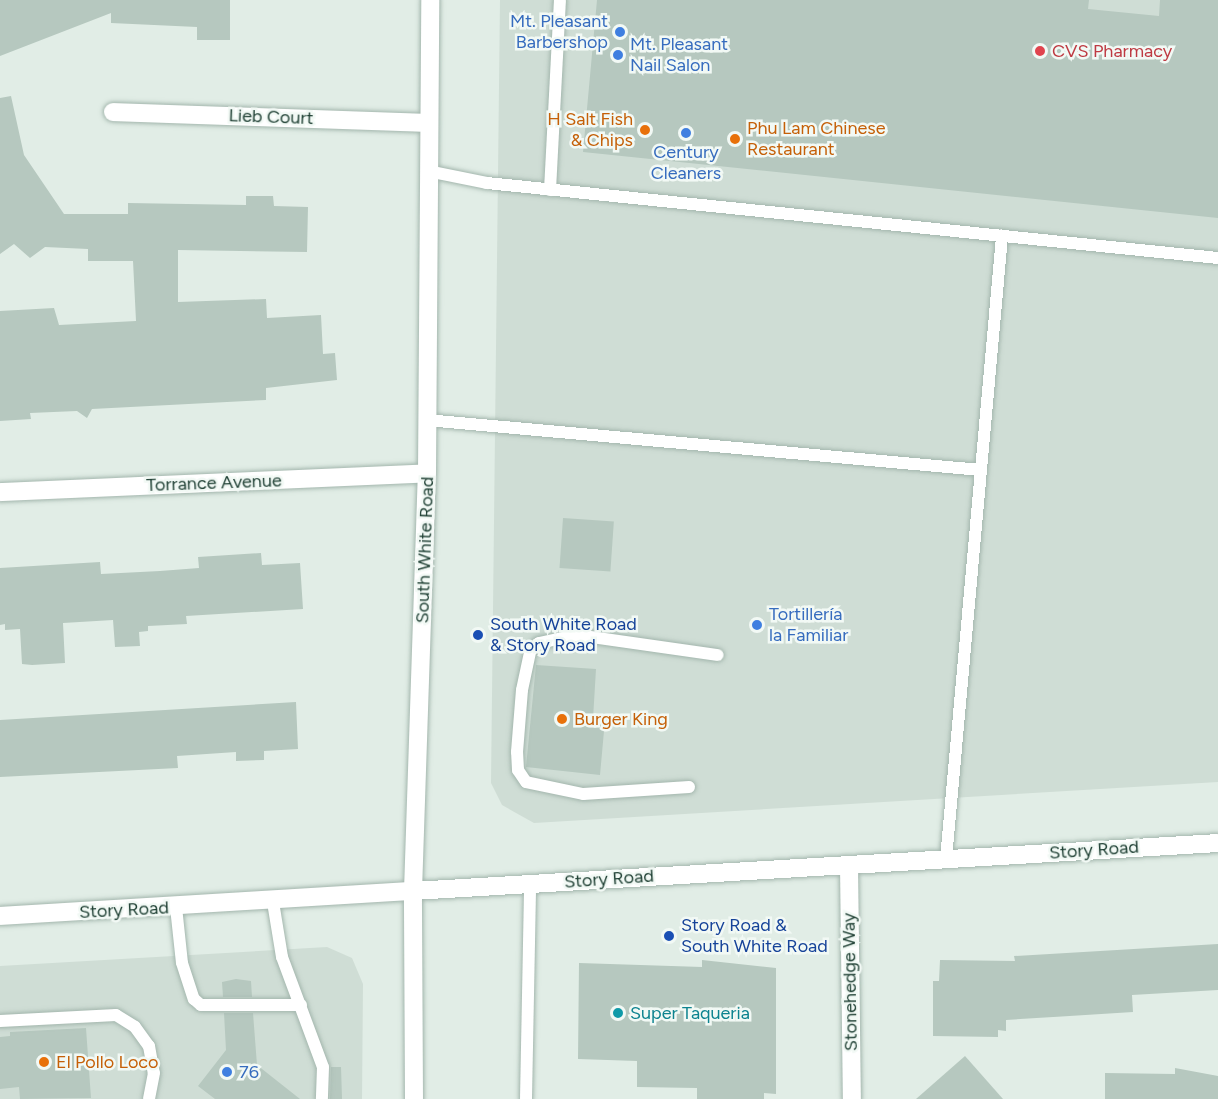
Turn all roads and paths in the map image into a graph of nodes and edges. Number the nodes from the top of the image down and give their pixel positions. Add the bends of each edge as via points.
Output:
1 (430, 0) edge
2 (560, 0) edge
3 (113, 112) dead end
4 (428, 123) junction
5 (428, 171) junction
6 (550, 190) junction
7 (1002, 236) junction
8 (1218, 258) edge
9 (426, 420) junction
10 (981, 470) junction
11 (427, 473) junction
12 (0, 492) edge
13 (718, 655) dead end
14 (689, 787) dead end
15 (1218, 843) edge
16 (946, 859) junction
17 (849, 865) junction
18 (530, 885) junction
19 (413, 891) junction
20 (273, 902) junction
21 (176, 907) junction
22 (0, 916) edge
23 (301, 1005) junction
24 (0, 1021) edge
25 (149, 1099) edge
26 (322, 1099) edge
27 (414, 1099) edge
28 (526, 1099) edge
29 (852, 1099) edge

1 - 4 main road, South White Road
2 - 6 lane
3 - 4 main road, Lieb Court
4 - 5 main road, South White Road
5 - 6 lane
5 - 9 main road, South White Road
6 - 7 lane
7 - 8 lane
7 - 10 lane
9 - 10 lane
9 - 11 main road, South White Road
10 - 16 lane
11 - 12 main road, Torrance Avenue
11 - 19 main road, South White Road
13 - 14 lane via 577,636 539,642 530,651 516,752 518,771 526,782 583,794
15 - 16 main road, Story Road
16 - 17 main road, Story Road
17 - 18 main road, Story Road
17 - 29 main road, Stonehedge Way
18 - 19 main road, Story Road
18 - 28 lane
19 - 20 main road, Story Road
19 - 27 main road, South White Road
20 - 21 main road, Story Road
20 - 23 lane via 282,957
21 - 22 main road, Story Road
21 - 23 lane via 182,963 194,999 201,1005
23 - 26 lane via 323,1067
24 - 25 lane via 116,1015 135,1027 149,1046 154,1073

